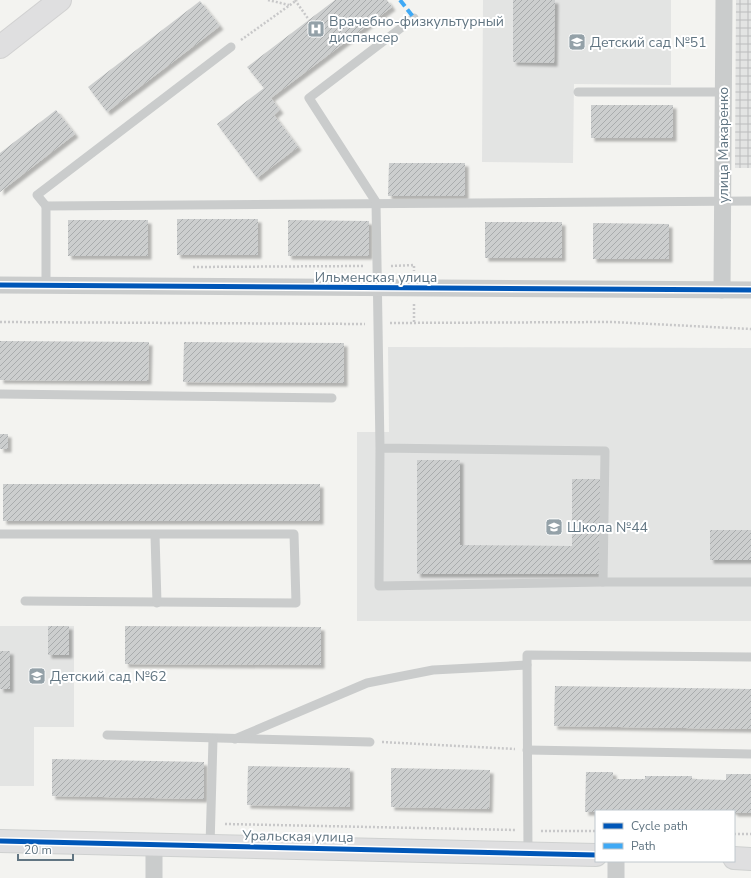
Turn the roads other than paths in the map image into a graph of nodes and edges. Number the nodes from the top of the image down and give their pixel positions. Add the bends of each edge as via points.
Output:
1 (60, 0) edge
2 (724, 0) edge
3 (414, 18) dead end
4 (0, 47) edge
5 (231, 47) road end
6 (578, 92) dead end
7 (723, 92) junction
8 (722, 201) junction
9 (751, 201) edge
10 (376, 202) junction
11 (46, 206) junction
12 (0, 285) edge
13 (46, 285) junction
14 (379, 289) junction
15 (722, 290) junction
16 (751, 290) edge
17 (0, 394) edge
18 (332, 398) dead end
19 (380, 448) junction
20 (0, 534) edge
21 (155, 535) junction
22 (603, 582) junction
23 (751, 582) edge
24 (25, 602) dead end
25 (157, 603) junction
26 (751, 657) edge
27 (527, 666) junction
28 (107, 735) dead end
29 (213, 739) junction
30 (235, 740) junction
31 (370, 742) road end
32 (527, 750) junction
33 (751, 754) edge
34 (0, 841) edge
35 (154, 844) junction
36 (210, 846) junction
37 (528, 854) junction
38 (595, 856) edge
39 (735, 858) edge
40 (751, 859) edge
41 (616, 862) edge
42 (154, 878) edge
43 (616, 878) edge

1 - 4 street
2 - 7 street, улица Макаренко
3 - 10 lane via 309,98
5 - 11 lane via 37,194
6 - 7 lane
7 - 8 street, улица Макаренко
8 - 9 lane
8 - 10 lane
8 - 15 street, улица Макаренко
10 - 11 lane
10 - 14 lane
11 - 13 lane
12 - 13 street, Ильменская улица
13 - 14 street, Ильменская улица
14 - 15 street, Ильменская улица
14 - 19 lane
15 - 16 street, Ильменская улица
17 - 18 lane
19 - 22 lane via 604,451
19 - 22 lane via 379,586
20 - 21 lane
21 - 25 lane
21 - 25 lane via 294,534 296,603
22 - 23 lane
24 - 25 lane
26 - 27 lane via 527,656
27 - 30 lane via 433,670 367,683
27 - 32 lane
28 - 29 lane
29 - 30 lane
29 - 36 lane
30 - 31 lane
32 - 33 lane
32 - 37 lane
34 - 35 street, Уральская улица
35 - 36 street, Уральская улица
35 - 42 street
36 - 37 street, Уральская улица
37 - 38 street, Уральская улица
39 - 40 street
41 - 43 street

